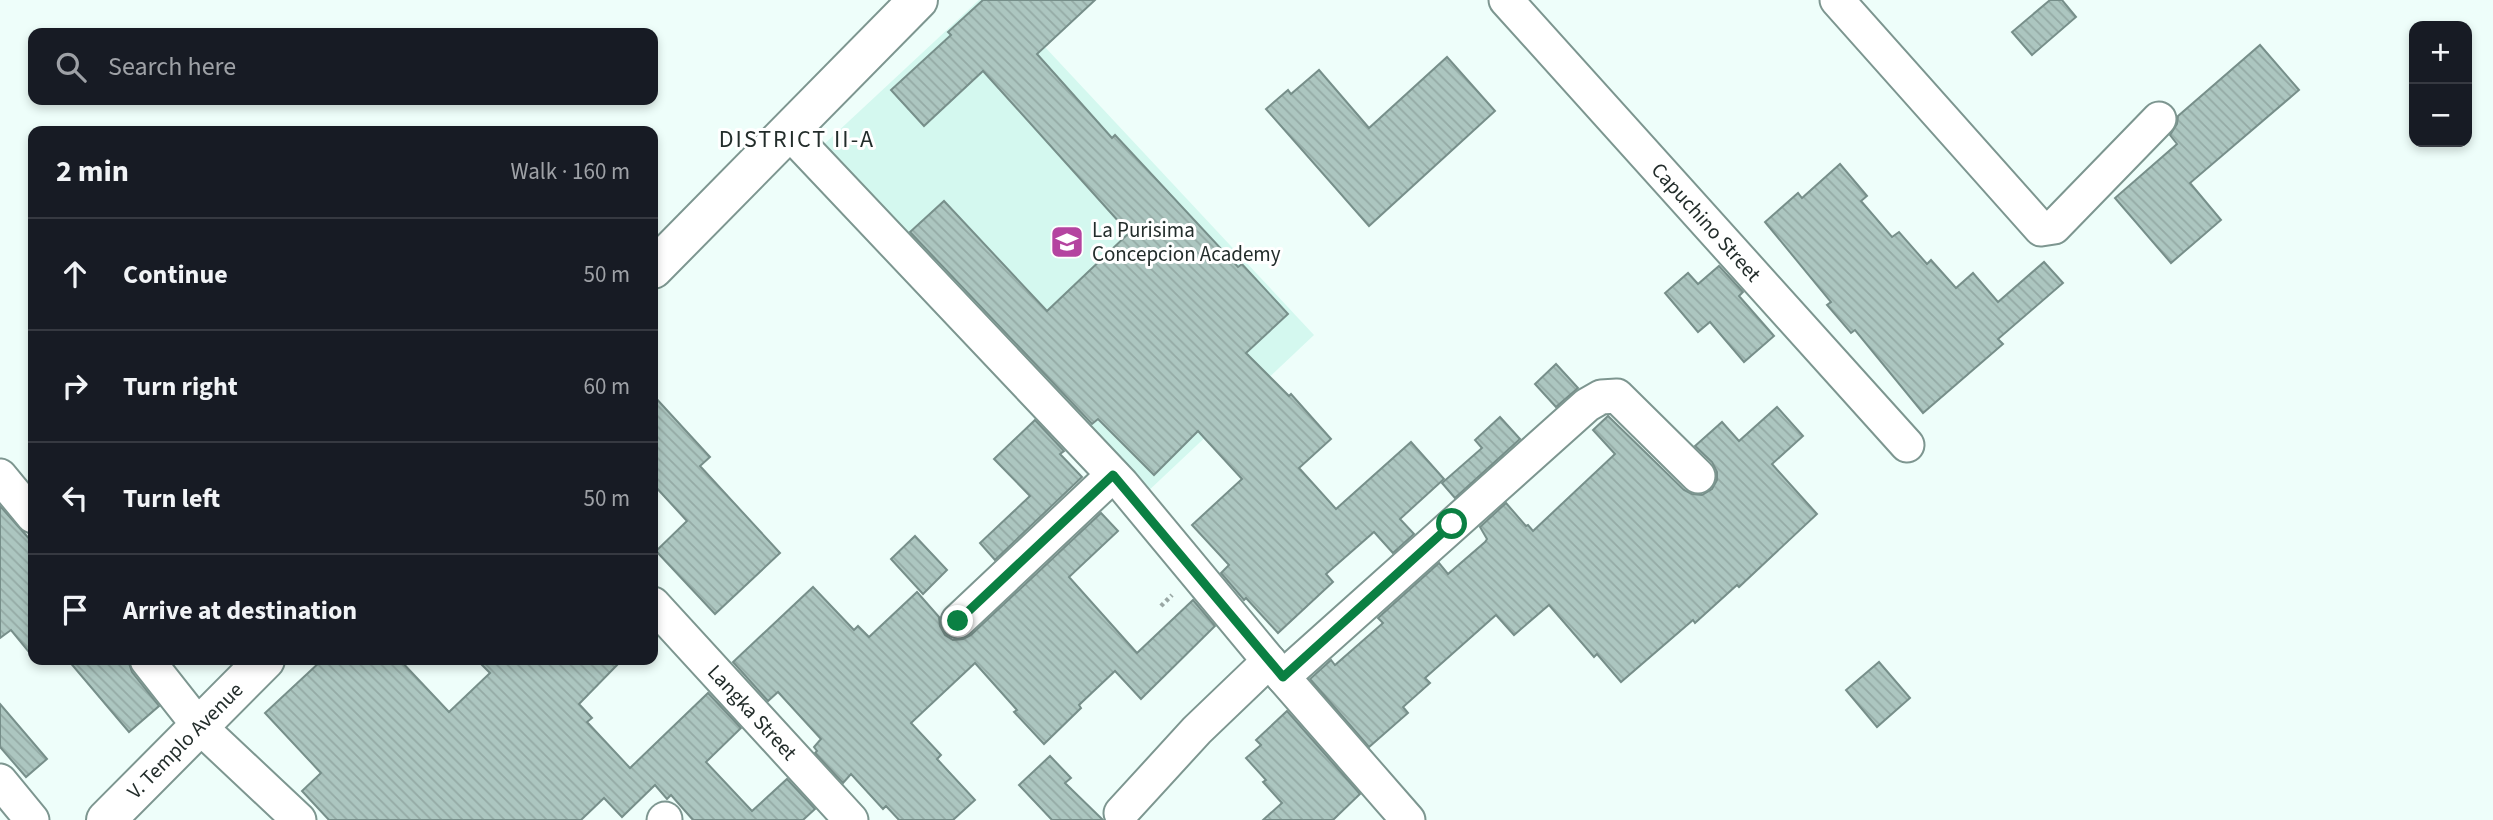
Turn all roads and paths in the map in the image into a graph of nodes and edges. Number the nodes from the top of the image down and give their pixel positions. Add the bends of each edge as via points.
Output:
1 (918, 0) edge
2 (1506, 0) edge
3 (1837, 0) edge
4 (2159, 119) dead end
5 (788, 131) junction
6 (658, 264) edge
7 (1907, 445) dead end
8 (1113, 475) junction
9 (0, 476) edge
10 (1698, 476) dead end
11 (28, 510) edge
12 (658, 609) edge
13 (958, 621) dead end
14 (151, 665) edge
15 (260, 665) edge
16 (1276, 669) junction
17 (199, 726) junction
18 (0, 781) edge
19 (1121, 813) dead end
20 (32, 820) edge
21 (106, 820) edge
22 (299, 820) edge
23 (851, 820) edge
24 (1407, 820) edge

1 - 5 main road
2 - 7 street, Capuchino Street
3 - 4 street via 2041,229 2054,227
5 - 6 main road
5 - 8 street
8 - 13 street
8 - 16 street
9 - 11 street
10 - 16 street via 1617,396 1601,397
12 - 23 street, Langka Street
14 - 17 street
15 - 17 main road, V. Templo Avenue
16 - 19 street via 1197,730
16 - 24 street
17 - 21 main road, V. Templo Avenue
17 - 22 street
18 - 20 street

